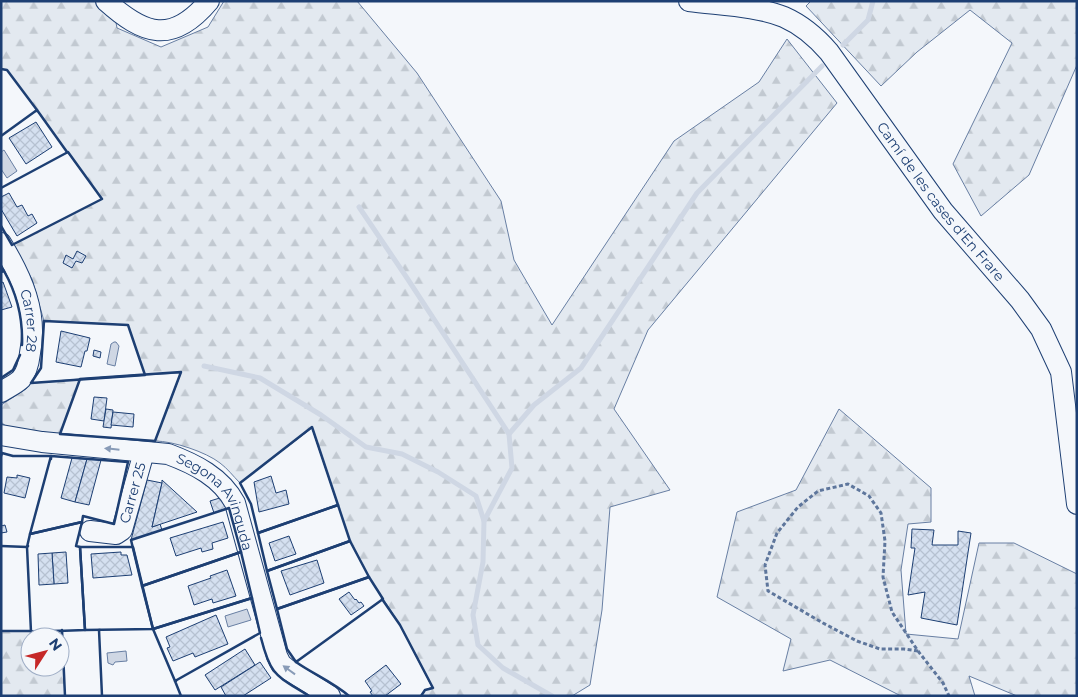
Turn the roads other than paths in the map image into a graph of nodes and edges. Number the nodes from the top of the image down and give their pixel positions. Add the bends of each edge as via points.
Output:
1 (106, 1) edge
2 (209, 1) edge
3 (689, 1) edge
4 (1, 243) edge
5 (1, 392) edge
6 (1, 435) edge
7 (144, 452) junction
8 (1077, 504) edge
9 (90, 531) dead end
10 (330, 696) edge

1 - 2 street via 138,25 162,31 191,20
3 - 8 street, Camí de les cases d'En Frare via 782,16 810,32 829,52 943,211 1041,328 1061,372
4 - 5 street, Carrer 28 via 20,278 34,327 25,372 20,380
7 -> 6 street, Segona Avinguda
7 - 9 street, Carrer 25 via 122,530 116,534
10 -> 7 street, Segona Avinguda via 287,669 277,656 241,521 230,493 211,474 186,460 168,454

